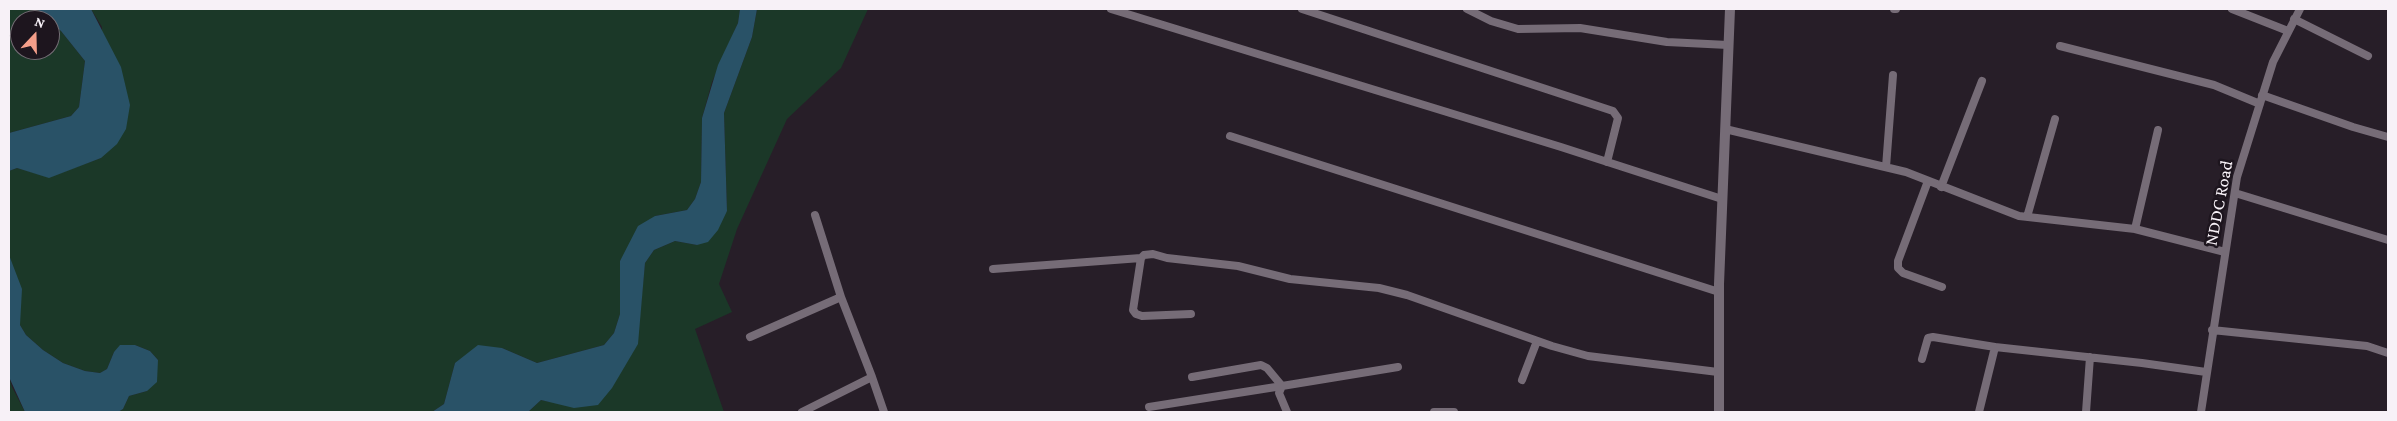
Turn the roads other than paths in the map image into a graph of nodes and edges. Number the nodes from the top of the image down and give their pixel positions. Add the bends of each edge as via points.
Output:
1 (1111, 9) edge
2 (1302, 9) edge
3 (1467, 9) edge
4 (1730, 9) edge
5 (2232, 9) edge
6 (2300, 9) edge
7 (2294, 19) junction
8 (2288, 31) junction
9 (1728, 45) junction
10 (2060, 46) dead end
11 (2368, 56) dead end
12 (1893, 75) dead end
13 (1982, 81) dead end
14 (2262, 95) junction
15 (2260, 104) junction
16 (2055, 119) dead end
17 (1725, 129) junction
18 (2158, 130) dead end
19 (1230, 136) dead end
20 (2388, 137) edge
21 (1607, 162) junction
22 (1886, 167) junction
23 (1928, 181) junction
24 (1942, 187) junction
25 (2235, 193) junction
26 (1722, 199) junction
27 (815, 215) dead end
28 (2027, 217) junction
29 (2135, 229) junction
30 (2388, 240) edge
31 (2225, 252) junction
32 (1141, 258) junction
33 (993, 269) dead end
34 (1942, 287) dead end
35 (1719, 292) junction
36 (841, 297) junction
37 (1191, 314) dead end
38 (2212, 330) junction
39 (750, 337) dead end
40 (1537, 341) junction
41 (1995, 347) junction
42 (2388, 353) edge
43 (2090, 357) junction
44 (1922, 359) dead end
45 (1398, 367) dead end
46 (1718, 372) junction
47 (2206, 372) junction
48 (872, 377) junction
49 (1192, 377) dead end
50 (1522, 380) dead end
51 (1282, 386) junction
52 (1149, 407) dead end
53 (802, 412) edge
54 (884, 412) edge
55 (1287, 412) edge
56 (1434, 412) edge
57 (1454, 412) edge
58 (1719, 412) edge
59 (1979, 412) edge
60 (2086, 412) edge
61 (2201, 412) edge

1 - 21 street
2 - 21 street via 1613,111 1618,118
3 - 9 street via 1518,29 1580,28 1667,42
4 - 9 street
5 - 8 street
6 - 7 street, NDDC Road
7 - 8 street, NDDC Road
7 - 11 street
8 - 14 street, NDDC Road
9 - 17 street
10 - 15 street via 2214,85
12 - 22 street
13 - 24 street
14 - 15 street, NDDC Road
14 - 20 street
15 - 25 street, NDDC Road
16 - 28 street
17 - 22 street
17 - 26 street
18 - 29 street
19 - 35 street
21 - 26 street
22 - 23 street
23 - 24 street
23 - 34 street via 1898,268
24 - 28 street
25 - 30 street
25 - 31 street, NDDC Road
26 - 35 street
27 - 36 street
28 - 29 street
29 - 31 street
31 - 38 street, NDDC Road
32 - 33 street
32 - 37 street via 1136,314
32 - 40 street via 1153,254 1238,266 1290,279 1379,288
35 - 46 street
36 - 39 street
36 - 48 street
38 - 42 street via 2367,346
38 - 47 street, NDDC Road
40 - 46 street via 1588,356
40 - 50 street
41 - 43 street
41 - 44 street via 1928,338
41 - 59 street
43 - 47 street
43 - 60 street
45 - 51 street
46 - 58 street
47 - 61 street, NDDC Road
48 - 53 street
48 - 54 street
49 - 51 street via 1261,364
51 - 52 street
51 - 55 street via 1279,394
56 - 57 street

